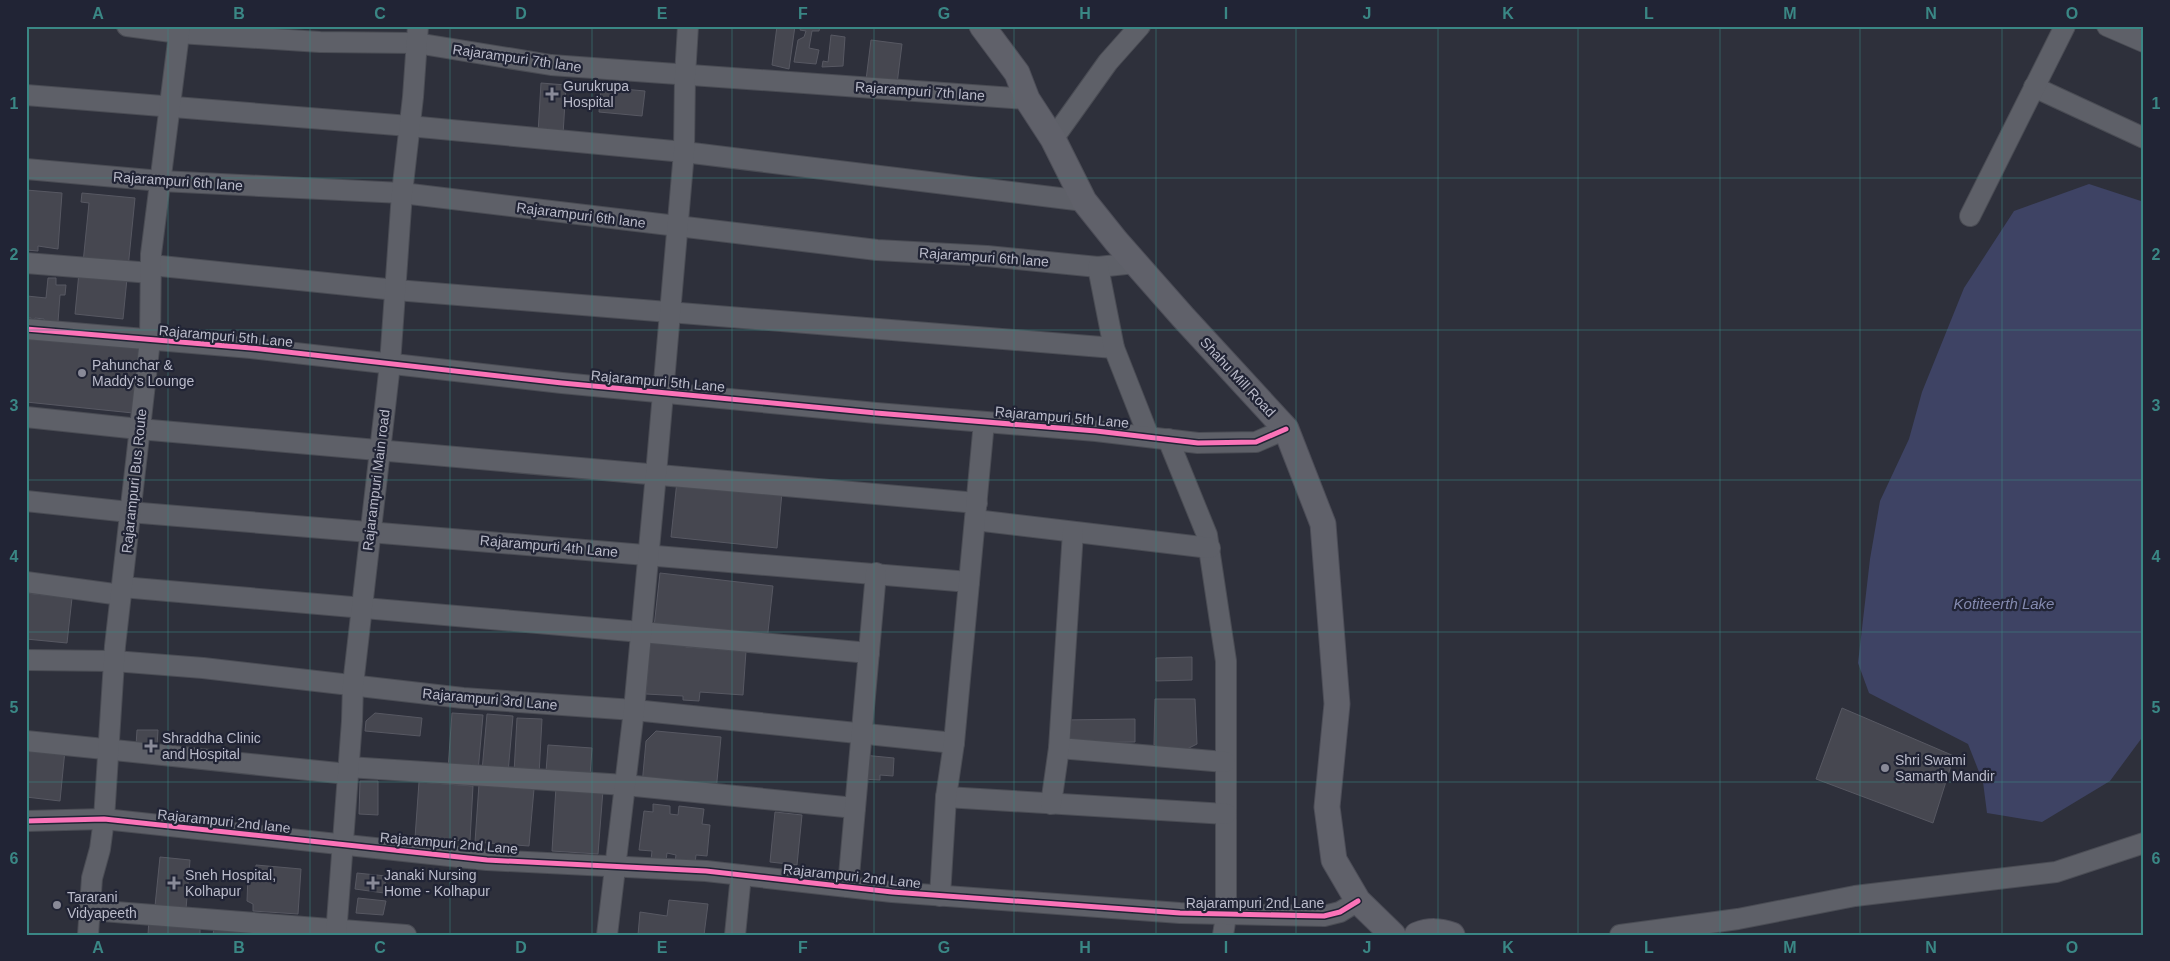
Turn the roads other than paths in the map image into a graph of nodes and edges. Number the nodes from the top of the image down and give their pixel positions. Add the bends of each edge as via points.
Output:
1 (127, 26) edge
2 (688, 26) edge
3 (982, 26) edge
4 (2064, 26) edge
5 (2107, 26) edge
6 (1138, 27) edge
7 (180, 30) edge
8 (417, 34) edge
9 (2139, 35) edge
10 (685, 76) junction
11 (2034, 88) junction
12 (26, 95) edge
13 (1027, 99) junction
14 (170, 108) junction
15 (410, 126) junction
16 (2144, 138) edge
17 (1053, 139) junction
18 (684, 152) junction
19 (26, 169) edge
20 (161, 181) junction
21 (402, 193) junction
22 (1084, 201) junction
23 (1970, 216) dead end
24 (676, 227) junction
25 (26, 263) edge
26 (1135, 263) junction
27 (1098, 267) junction
28 (151, 269) junction
29 (396, 290) junction
30 (669, 313) junction
31 (26, 329) edge
32 (150, 340) junction
33 (1114, 348) junction
34 (390, 364) junction
35 (663, 392) junction
36 (26, 417) edge
37 (984, 422) junction
38 (139, 429) junction
39 (1286, 429) junction
40 (1158, 438) junction
41 (380, 450) junction
42 (656, 474) junction
43 (26, 501) edge
44 (129, 512) junction
45 (976, 512) junction
46 (370, 531) junction
47 (1073, 532) junction
48 (1210, 548) junction
49 (648, 554) junction
50 (876, 574) junction
51 (26, 582) edge
52 (969, 582) junction
53 (122, 591) junction
54 (361, 608) junction
55 (641, 632) junction
56 (869, 653) junction
57 (26, 660) edge
58 (114, 661) junction
59 (353, 685) junction
60 (634, 710) junction
61 (862, 734) junction
62 (26, 741) edge
63 (954, 743) junction
64 (109, 748) junction
65 (1059, 748) junction
66 (1225, 762) junction
67 (348, 770) junction
68 (625, 785) junction
69 (946, 797) junction
70 (1051, 804) junction
71 (855, 808) junction
72 (1226, 814) junction
73 (104, 819) junction
74 (26, 821) edge
75 (2144, 843) edge
76 (341, 844) junction
77 (615, 866) junction
78 (741, 875) junction
79 (848, 887) junction
80 (940, 896) junction
81 (1358, 901) junction
82 (90, 910) junction
83 (1225, 925) edge
84 (336, 932) edge
85 (88, 935) edge
86 (406, 935) edge
87 (607, 935) edge
88 (735, 935) edge
89 (1392, 935) edge
90 (1418, 935) edge
91 (1452, 935) edge
92 (1620, 935) edge

1 - 7 street, Rajarampuri 7th lane
2 - 10 street
3 - 13 main road, Shahu Mill Road via 1017,73
4 - 11 street
5 - 9 street
6 - 17 street via 1108,62
7 - 8 street, Rajarampuri 7th lane via 320,42
7 - 14 street, Rajarampuri Bus Route
8 - 10 street, Rajarampuri 7th lane via 551,65
8 - 15 street, Rajarampuri Main road
10 - 13 street, Rajarampuri 7th lane
10 - 18 street
11 - 16 street
11 - 23 street
12 - 14 street
13 - 17 main road, Shahu Mill Road
14 - 15 street
14 - 20 street, Rajarampuri Bus Route
15 - 18 street
15 - 21 street, Rajarampuri Main road
17 - 22 main road, Shahu Mill Road
18 - 22 street
18 - 24 street
19 - 20 street, Rajarampuri 6th lane
20 - 21 street, Rajarampuri 6th lane
20 - 28 street, Rajarampuri Bus Route
21 - 24 street, Rajarampuri 6th lane
21 - 29 street, Rajarampuri Main road
22 - 26 main road, Shahu Mill Road
24 - 27 street, Rajarampuri 6th lane via 877,250
24 - 30 street
25 - 28 street
26 - 27 street, Rajarampuri 6th lane
26 - 39 main road, Shahu Mill Road
27 - 33 street
28 - 29 street
28 - 32 street, Rajarampuri Bus Route
29 - 30 street
29 - 34 street, Rajarampuri Main road
30 - 33 street
30 - 35 street
31 - 32 street, Rajarampuri 5th Lane
32 - 34 street, Rajarampuri 5th Lane
32 - 38 street, Rajarampuri Bus Route
33 - 40 street
34 - 35 street, Rajarampuri 5th Lane
34 - 41 street, Rajarampuri Main road
35 - 37 street, Rajarampuri 5th Lane
35 - 42 street
36 - 38 street
37 - 40 street, Rajarampuri 5th Lane
37 - 45 street
38 - 41 street
38 - 44 street, Rajarampuri Bus Route
39 - 40 street, Rajarampuri 5th Lane via 1256,442 1198,443
39 - 81 main road, Shahu Mill Road via 1323,524 1337,704 1327,807 1334,860
40 - 48 street via 1208,535
41 - 42 street
41 - 46 street, Rajarampuri Main road
42 - 45 street
42 - 49 street
43 - 44 street, Rajarampurti 4th Lane
44 - 46 street, Rajarampurti 4th Lane
44 - 53 street, Rajarampuri Bus Route
45 - 47 street
45 - 52 street
46 - 49 street, Rajarampurti 4th Lane
46 - 54 street, Rajarampuri Main road
47 - 48 street
47 - 65 street
48 - 66 street via 1226,662
49 - 50 street, Rajarampurti 4th Lane
49 - 55 street
50 - 52 street, Rajarampurti 4th Lane
50 - 56 street
51 - 53 street
52 - 63 street
53 - 54 street
53 - 58 street, Rajarampuri Bus Route
54 - 55 street
54 - 59 street, Rajarampuri Main road
55 - 56 street
55 - 60 street
56 - 61 street
57 - 58 street, Rajarampuri 3rd Lane
58 - 59 street, Rajarampuri 3rd Lane
58 - 64 street, Rajarampuri Bus Route
59 - 60 street, Rajarampuri 3rd Lane via 463,698
59 - 67 street, Rajarampuri Main road
60 - 61 street, Rajarampuri 3rd Lane
60 - 68 street
61 - 63 street, Rajarampuri 3rd Lane
61 - 71 street
62 - 64 street
63 - 69 street
64 - 67 street
64 - 73 street, Rajarampuri Bus Route
65 - 66 street
65 - 70 street
66 - 72 street
67 - 68 street
67 - 76 street, Rajarampuri Main road
68 - 71 street
68 - 77 street
69 - 70 street
69 - 80 street
70 - 72 street
71 - 79 street
72 - 83 street
73 - 74 street, Rajarampuri 2nd lane
73 - 76 street, Rajarampuri 2nd lane
73 - 82 street, Rajarampuri Bus Route via 92,878
75 - 92 street via 2056,872 1854,896 1738,919
76 - 77 street, Rajarampuri 2nd Lane via 487,860
76 - 84 street, Rajarampuri Main road
77 - 78 street, Rajarampuri 2nd Lane
77 - 87 street
78 - 79 street, Rajarampuri 2nd Lane
78 - 88 street
79 - 80 street, Rajarampuri 2nd Lane
80 - 83 street, Rajarampuri 2nd Lane
81 - 83 street, Rajarampuri 2nd Lane via 1340,912 1324,916
81 - 89 main road, Shahu Mill Road
82 - 84 street
82 - 85 street, Rajarampuri Bus Route
84 - 86 street
90 - 91 main road via 1441,931

